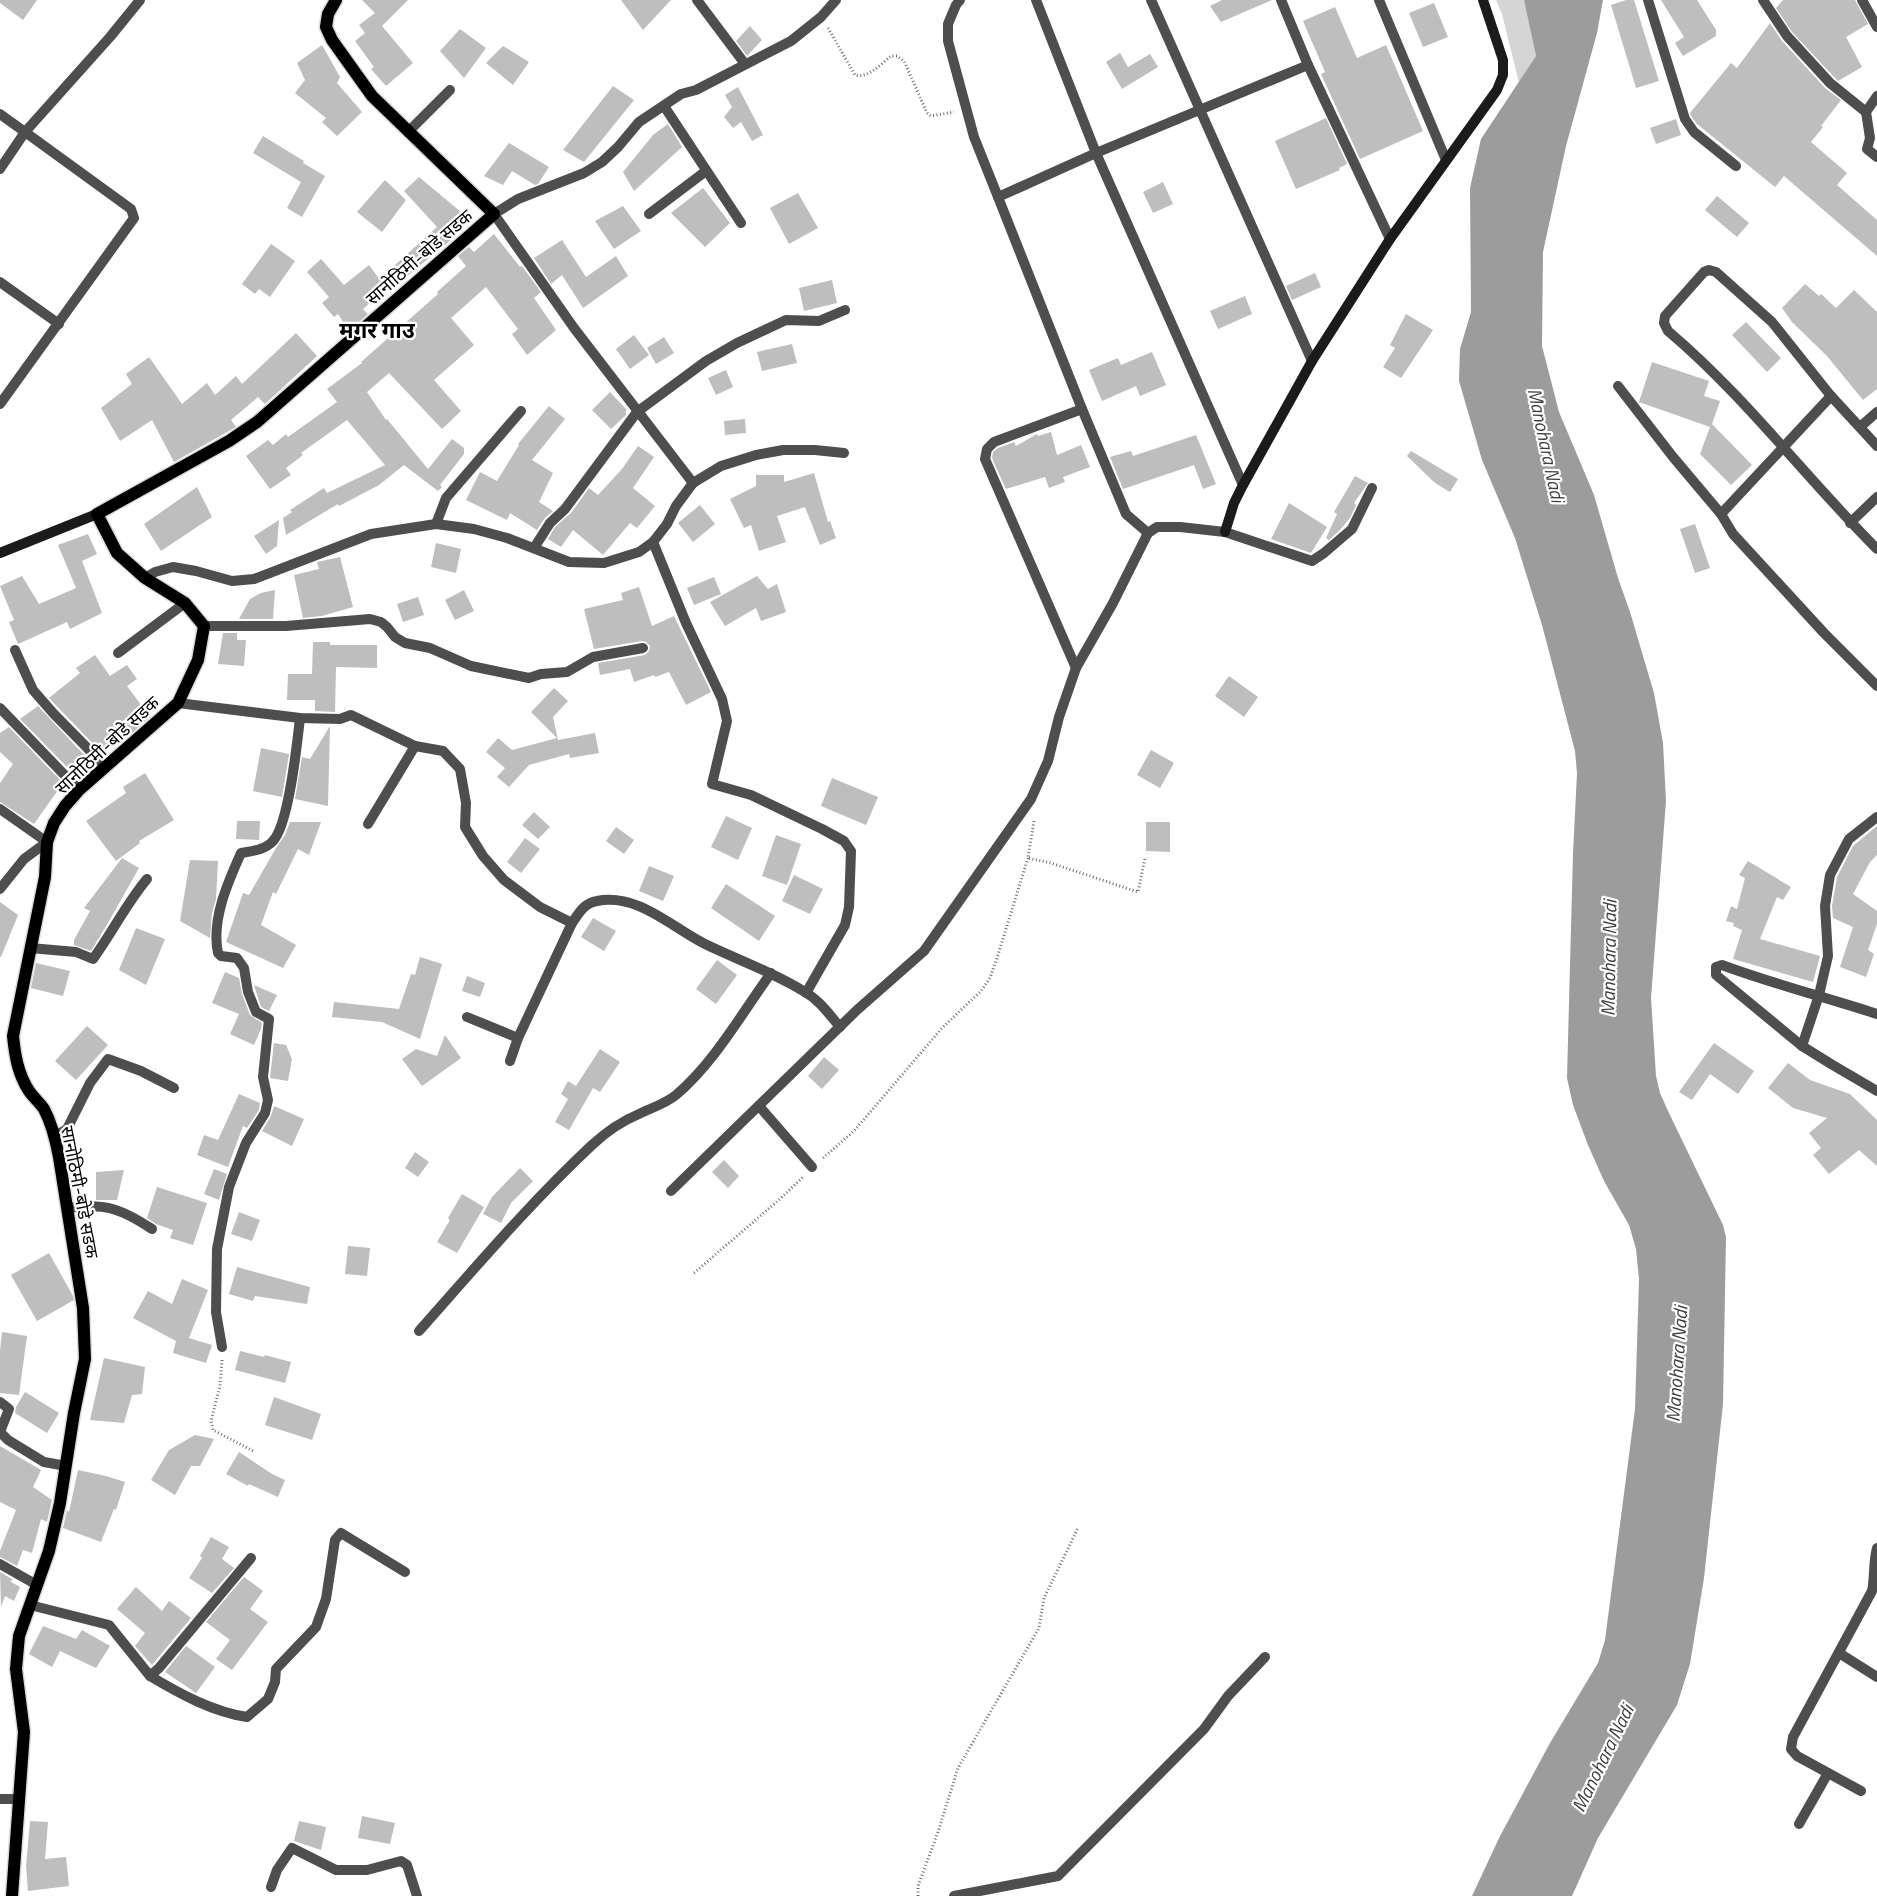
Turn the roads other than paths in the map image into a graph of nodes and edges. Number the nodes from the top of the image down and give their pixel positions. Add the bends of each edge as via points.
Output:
1 (140, 0) edge
2 (336, 0) edge
3 (836, 0) edge
4 (960, 0) edge
5 (1036, 0) edge
6 (1151, 0) edge
7 (1281, 0) edge
8 (1379, 0) edge
9 (1483, 0) edge
10 (1648, 0) edge
11 (1763, 0) edge
12 (1862, 0) edge
13 (699, 1) edge
14 (1877, 27) edge
15 (745, 64) junction
16 (1308, 65) junction
17 (450, 90) dead end
18 (1877, 96) edge
19 (664, 106) junction
20 (1201, 110) junction
21 (1866, 112) junction
22 (0, 114) edge
23 (25, 132) junction
24 (408, 132) junction
25 (1096, 153) junction
26 (1877, 156) edge
27 (1446, 160) junction
28 (1736, 166) dead end
29 (0, 168) edge
30 (706, 171) junction
31 (998, 197) junction
32 (494, 214) junction
33 (649, 214) dead end
34 (741, 223) dead end
35 (1390, 239) junction
36 (0, 282) edge
37 (845, 310) dead end
38 (59, 324) junction
39 (1312, 361) junction
40 (1618, 386) dead end
41 (1831, 396) junction
42 (0, 404) edge
43 (1082, 409) junction
44 (520, 411) dead end
45 (637, 412) junction
46 (1877, 412) edge
47 (1860, 427) junction
48 (1877, 446) edge
49 (1782, 448) junction
50 (844, 453) dead end
51 (693, 483) junction
52 (1243, 485) junction
53 (1372, 488) dead end
54 (1877, 497) edge
55 (98, 514) junction
56 (1721, 514) junction
57 (1850, 523) junction
58 (436, 524) junction
59 (1225, 532) junction
60 (1148, 534) junction
61 (653, 542) junction
62 (534, 548) junction
63 (1877, 549) edge
64 (0, 553) edge
65 (145, 578) junction
66 (185, 603) junction
67 (204, 626) junction
68 (643, 648) dead end
69 (15, 650) dead end
70 (118, 652) dead end
71 (1076, 668) junction
72 (1877, 686) edge
73 (178, 703) junction
74 (0, 708) edge
75 (300, 718) junction
76 (414, 746) junction
77 (105, 766) junction
78 (79, 790) junction
79 (0, 809) edge
80 (1877, 817) edge
81 (368, 824) dead end
82 (47, 842) junction
83 (147, 879) dead end
84 (0, 889) edge
85 (572, 923) junction
86 (30, 948) junction
87 (771, 973) junction
88 (806, 993) junction
89 (1819, 995) junction
90 (1877, 1014) edge
91 (467, 1017) dead end
92 (840, 1027) junction
93 (518, 1038) junction
94 (1802, 1046) junction
95 (510, 1062) dead end
96 (174, 1088) dead end
97 (1877, 1091) edge
98 (759, 1106) junction
99 (55, 1136) junction
100 (812, 1167) road end
101 (670, 1191) dead end
102 (67, 1208) junction
103 (152, 1228) dead end
104 (419, 1331) dead end
105 (222, 1347) road end
106 (0, 1402) edge
107 (66, 1466) junction
108 (1877, 1548) edge
109 (252, 1558) dead end
110 (0, 1564) edge
111 (405, 1572) dead end
112 (37, 1585) junction
113 (30, 1605) junction
114 (1839, 1653) junction
115 (1265, 1657) dead end
116 (150, 1676) junction
117 (1877, 1677) edge
118 (1828, 1773) junction
119 (1861, 1791) dead end
120 (0, 1799) edge
121 (20, 1799) junction
122 (1799, 1824) dead end
123 (271, 1887) dead end
124 (12, 1896) edge
125 (417, 1896) edge
126 (954, 1896) edge

1 - 23 street
2 - 24 main road, सानोठिमी-बोडे सडक via 328,14 326,27 332,40 372,96
3 - 15 street via 791,42
4 - 31 street via 948,24 948,41 974,137
5 - 25 street
6 - 20 street
7 - 16 street
8 - 27 street
9 - 27 street via 1503,60 1503,75 1497,90
10 - 28 street via 1686,119 1694,132
11 - 21 street via 1787,36 1830,83
12 - 14 street
13 - 15 street
15 - 19 street via 696,90 681,94
16 - 20 street
16 - 35 street
17 - 24 street
18 - 21 street
19 - 30 street
19 - 32 street via 639,122 602,162
20 - 25 street
20 - 39 street
21 - 26 street via 1870,138 1868,149
22 - 23 street
23 - 29 street
23 - 38 street via 132,209 134,218
24 - 32 main road, सानोठिमी-बोडे सडक
25 - 31 street
25 - 52 street
27 - 35 street
30 - 33 street
30 - 34 street
31 - 43 street
32 - 45 street
32 - 55 main road, सानोठिमी-बोडे सडक via 257,422
35 - 39 street
36 - 38 street
37 - 45 street via 820,321 786,320 737,343 706,361
38 - 42 street
39 - 52 street
40 - 56 street
41 - 47 street
41 - 49 street
41 - 49 street via 1772,322 1716,272 1704,272 1665,316 1664,324
43 - 60 street via 1126,514
43 - 71 street via 994,442 987,449 985,459
44 - 58 street via 446,498
45 - 51 street
45 - 62 street
46 - 47 street
47 - 48 street
49 - 56 street
49 - 57 street
50 - 51 street via 783,450 756,455 721,466
51 - 61 street
52 - 59 street
53 - 59 street via 1352,529 1312,561
54 - 57 street
55 - 64 street
55 - 65 main road via 117,553
56 - 72 street via 1734,534
57 - 63 street
58 - 62 street via 474,530
58 - 65 street via 371,534 254,578 232,581 173,567
59 - 60 street via 1157,527
60 - 71 street
61 - 62 street via 619,560 596,563 569,562
61 - 88 street via 686,623 722,698 727,721 712,784 750,795 822,829 844,841 850,851 849,907 845,926
65 - 66 main road
66 - 67 main road
66 - 70 street
67 - 68 street via 286,626 370,619 381,622 405,643 430,648 471,666 529,678 567,672 593,657
67 - 73 main road, सानोठिमी-बोडे सडक via 198,660
69 - 77 street via 33,690
71 - 92 street via 1048,761 1031,799 924,951
73 - 75 street
73 - 77 main road, सानोठिमी-बोडे सडक
74 - 78 street
75 - 76 street via 340,719 350,715
75 - 105 street via 285,813 274,841 259,850 241,853 224,890 217,928 218,953 237,958 244,968 256,1012 269,1019 263,1076 268,1100 265,1113 246,1144 229,1187 217,1249 216,1312
76 - 81 street
76 - 85 street via 443,751 460,769 466,803 465,827 483,856 504,880 540,907
77 - 78 main road, सानोठिमी-बोडे सडक
78 - 82 main road, सानोठिमी-बोडे सडक via 54,823
79 - 82 street
80 - 89 street via 1849,840 1830,875 1825,906 1828,956
82 - 84 street via 24,859
82 - 86 main road, सानोठिमी-बोडे सडक via 45,876
83 - 86 street via 93,959 76,952
85 - 87 street via 583,907 596,901 624,902 645,909 703,943
85 - 93 street
86 - 99 main road, सानोठिमी-बोडे सडक via 13,1036 15,1058 20,1075 44,1109
87 - 88 street
87 - 104 street via 705,1067 676,1095 618,1125 593,1144 527,1210
88 - 92 street
89 - 90 street
89 - 94 street
89 - 94 street via 1771,983 1722,965 1716,967 1716,974
91 - 93 street
92 - 98 street
93 - 95 street
94 - 97 street
96 - 99 street via 108,1059 90,1083 67,1129
98 - 100 street
98 - 101 street
99 - 102 main road, सानोठिमी-बोडे सडक
102 - 103 street via 111,1208
102 - 107 main road, सानोठिमी-बोडे सडक via 83,1308 85,1359
106 - 107 street via 10,1409 0,1432 8,1440 44,1462
107 - 112 main road, सानोठिमी-बोडे सडक via 49,1551
108 - 114 street via 1872,1591
109 - 116 street
110 - 112 street
111 - 116 street via 341,1533 335,1540 326,1599 316,1627 276,1669 268,1699 247,1717 226,1714
112 - 113 main road, सानोठिमी-बोडे सडक
113 - 116 street via 110,1625
113 - 121 main road, सानोठिमी-बोडे सडक via 19,1636 16,1669 24,1732
114 - 117 street
114 - 118 street via 1790,1748 1797,1756
115 - 126 street via 1228,1696 1204,1729 1058,1876
118 - 119 street
118 - 122 street
120 - 121 street
121 - 124 main road, सानोठिमी-बोडे सडक
123 - 125 street via 277,1870 292,1848 336,1870 367,1870 402,1861 407,1865

